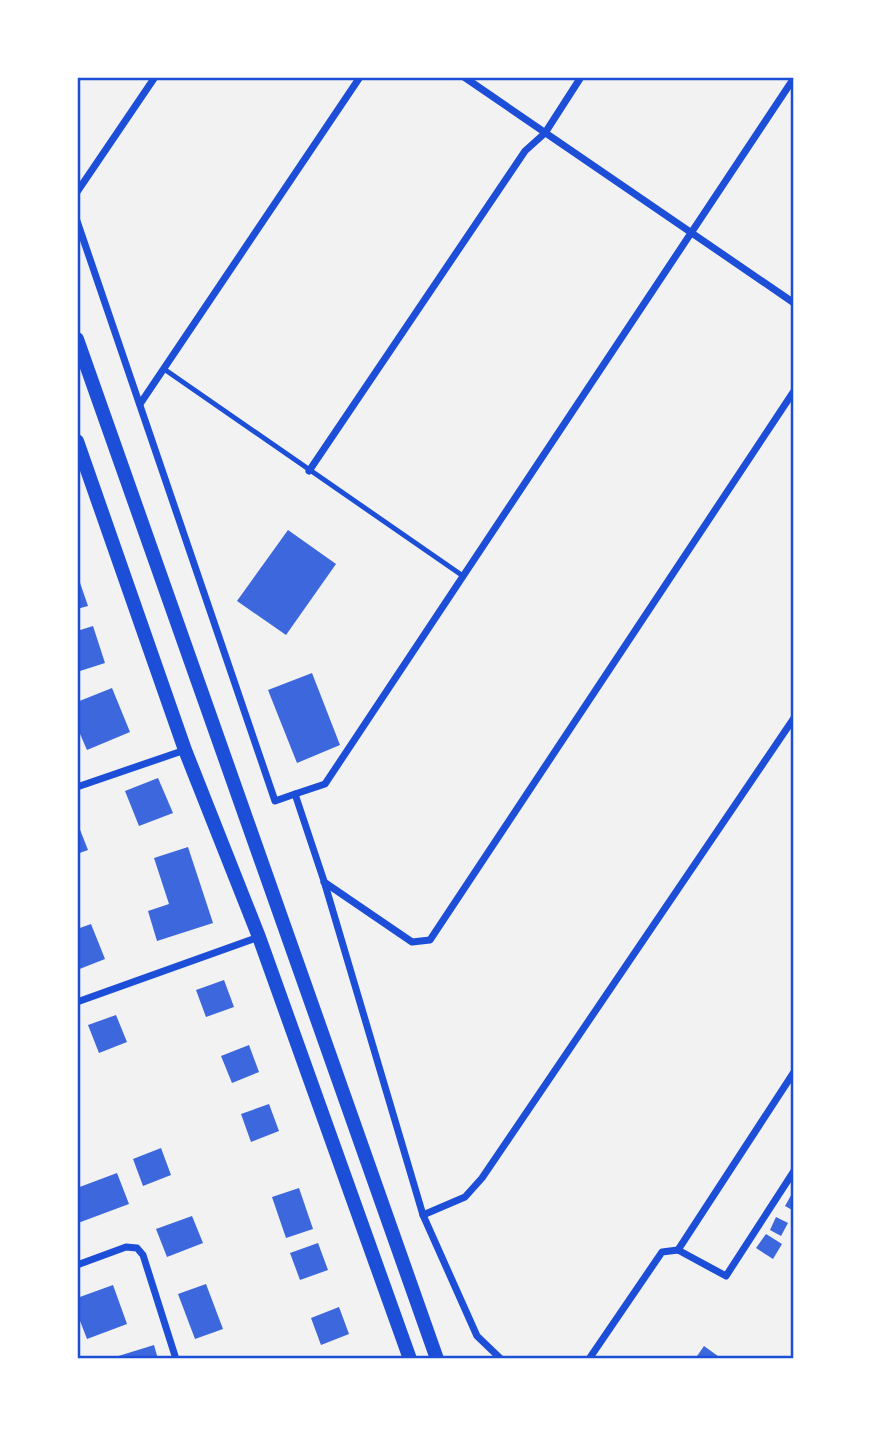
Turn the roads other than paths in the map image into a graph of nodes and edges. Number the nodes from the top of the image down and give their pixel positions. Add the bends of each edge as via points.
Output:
1 (155, 77) edge
2 (360, 77) edge
3 (464, 77) edge
4 (581, 77) edge
5 (794, 78) edge
6 (545, 133) junction
7 (77, 192) edge
8 (77, 220) edge
9 (690, 232) junction
10 (794, 303) edge
11 (77, 339) edge
12 (164, 369) junction
13 (794, 391) edge
14 (140, 404) junction
15 (77, 441) edge
16 (309, 471) junction
17 (463, 576) junction
18 (794, 718) edge
19 (185, 750) junction
20 (77, 787) edge
21 (295, 794) junction
22 (324, 881) junction
23 (259, 937) junction
24 (77, 1002) edge
25 (794, 1072) edge
26 (794, 1171) edge
27 (423, 1215) junction
28 (678, 1250) junction
29 (77, 1265) edge
30 (176, 1359) edge
31 (410, 1359) edge
32 (437, 1359) edge
33 (500, 1359) edge
34 (589, 1359) edge

1 - 7 street
2 - 12 street
3 - 6 street
4 - 6 street
5 - 9 street
6 - 9 street
6 - 16 street via 525,151
8 - 14 street
9 - 10 street
9 - 17 street
11 - 32 main road
12 - 14 street
12 - 16 lane
13 - 22 street via 430,940 412,942
14 - 21 street via 275,801
15 - 19 main road
16 - 17 lane
17 - 21 street via 325,785
18 - 27 street via 482,1178 465,1197
19 - 20 street
19 - 23 main road
21 - 22 street
22 - 27 street
23 - 24 street
23 - 31 main road
25 - 28 street
26 - 28 street via 726,1276
27 - 33 street via 477,1336
28 - 34 street via 662,1252
29 - 30 street via 126,1247 137,1248

